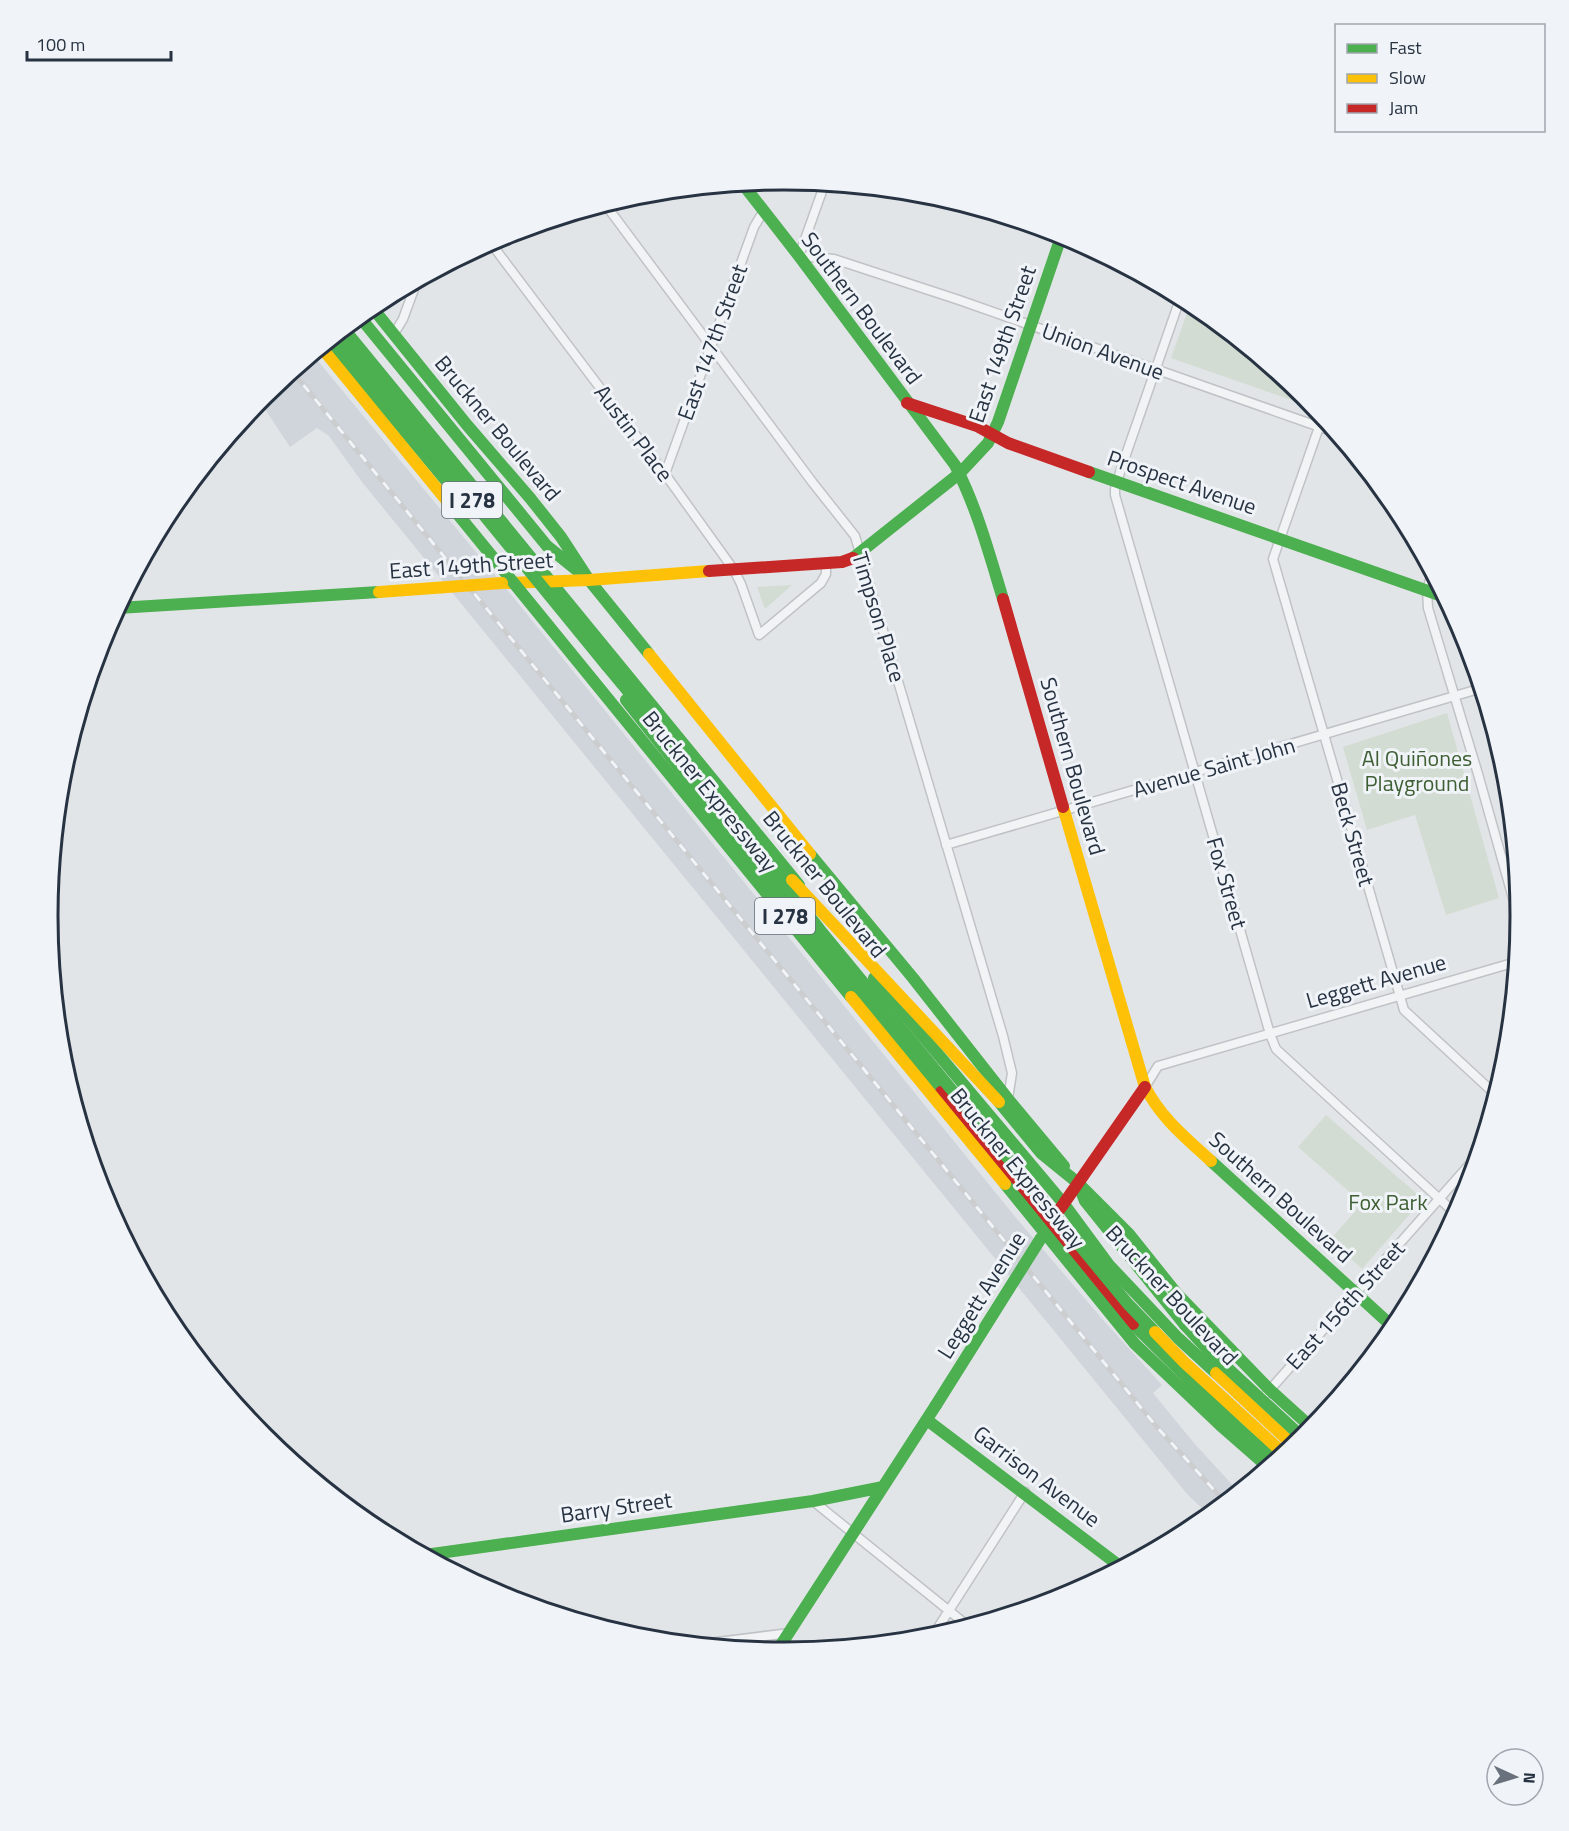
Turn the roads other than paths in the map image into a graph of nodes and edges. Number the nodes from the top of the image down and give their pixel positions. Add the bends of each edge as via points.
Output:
1 (748, 191) edge
2 (822, 191) edge
3 (610, 211) edge
4 (763, 212) junction
5 (1059, 244) edge
6 (496, 250) edge
7 (799, 256) junction
8 (413, 293) edge
9 (1178, 306) edge
10 (378, 314) edge
11 (365, 324) edge
12 (1031, 325) junction
13 (394, 334) junction
14 (349, 335) edge
15 (342, 341) edge
16 (712, 345) junction
17 (335, 346) edge
18 (326, 354) edge
19 (1155, 370) junction
20 (907, 403) junction
21 (1319, 427) joint
22 (993, 435) junction
23 (960, 473) junction
24 (665, 474) junction
25 (1117, 482) junction
26 (1280, 539) junction
27 (861, 554) junction
28 (826, 563) junction
29 (734, 570) junction
30 (589, 580) junction
31 (549, 581) junction
32 (530, 582) junction
33 (1429, 582) edge
34 (1427, 590) junction
35 (1436, 593) edge
36 (127, 607) edge
37 (1474, 690) edge
38 (1454, 696) junction
39 (1324, 735) junction
40 (1194, 772) junction
41 (727, 810) junction
42 (1064, 811) junction
43 (946, 845) junction
44 (1509, 885) edge
45 (1509, 964) edge
46 (1400, 996) junction
47 (1270, 1034) junction
48 (1145, 1087) junction
49 (1489, 1089) edge
50 (1004, 1100) junction
51 (1463, 1172) edge
52 (1078, 1183) junction
53 (1440, 1198) junction
54 (1064, 1204) junction
55 (1449, 1207) edge
56 (1050, 1226) junction
57 (1356, 1293) junction
58 (1386, 1321) edge
59 (1270, 1390) junction
60 (1253, 1409) junction
61 (927, 1420) junction
62 (1305, 1422) edge
63 (1237, 1427) junction
64 (1296, 1431) edge
65 (1287, 1439) edge
66 (1277, 1448) edge
67 (1269, 1456) edge
68 (1262, 1462) edge
69 (883, 1487) junction
70 (1025, 1492) junction
71 (813, 1501) junction
72 (853, 1532) junction
73 (438, 1553) edge
74 (1112, 1564) edge
75 (949, 1610) junction
76 (961, 1620) edge
77 (940, 1625) edge
78 (789, 1633) junction
79 (735, 1640) edge
80 (783, 1642) edge

1 - 4 main road, Southern Boulevard
2 - 7 street
3 - 16 street, Timpson Place
4 - 7 main road, Southern Boulevard
4 - 16 street, East 147th Street via 754,227
5 - 12 main road, East 149th Street
6 - 24 street, Austin Place
7 - 12 street, Union Avenue via 834,259
7 - 20 main road, Southern Boulevard
8 - 13 street
9 - 19 street
10 - 13 main road, Bruckner Boulevard
11 - 30 main road, Bruckner Boulevard via 547,546
12 - 19 street, Union Avenue
12 - 22 main road, East 149th Street
13 - 30 main road, Bruckner Boulevard via 561,537
14 - 31 main road, Bruckner Boulevard
15 - 41 main road, Bruckner Expressway / I 278, bridge
16 - 24 street, East 147th Street
16 - 27 street, Timpson Place via 855,536
17 - 32 main road, Bruckner Boulevard
18 - 68 main road, Bruckner Expressway / I 278, bridge via 1135,1344
19 - 21 street, Union Avenue
19 - 25 street
20 - 22 main road, Prospect Avenue
20 - 23 main road, Southern Boulevard
21 - 26 street, Beck Street
22 - 23 main road, East 149th Street
22 - 25 main road, Prospect Avenue
23 - 27 main road, East 149th Street
23 - 42 main road, Southern Boulevard via 982,528
24 - 29 street, Austin Place
25 - 26 main road, Prospect Avenue
25 - 40 street, Fox Street via 1116,500
26 - 34 main road, Prospect Avenue
26 - 39 street, Beck Street via 1274,559
27 - 28 main road, East 149th Street via 850,560
27 - 43 street, Timpson Place
28 - 29 main road, East 149th Street
28 - 29 street, Austin Place via 821,583 759,635
29 - 30 main road, East 149th Street
30 - 31 main road, East 149th Street
30 - 50 main road, Bruckner Boulevard via 913,978
31 - 32 main road, East 149th Street
31 - 54 main road, Bruckner Boulevard
32 - 36 main road, East 149th Street, bridge
32 - 56 main road, Bruckner Boulevard via 830,959
33 - 34 street
34 - 35 main road, Prospect Avenue
34 - 38 street via 1428,608
37 - 38 street, Avenue Saint John
38 - 39 street, Avenue Saint John
38 - 44 street
39 - 40 street, Avenue Saint John
39 - 46 street, Beck Street
40 - 42 street, Avenue Saint John
40 - 47 street, Fox Street
41 - 50 main road, bridge
41 - 66 main road, Bruckner Expressway / I 278, bridge via 820,930 1128,1304
42 - 43 street, Avenue Saint John
42 - 48 main road, Southern Boulevard
43 - 50 street, Timpson Place via 1004,1036 1012,1073
45 - 46 street, Leggett Avenue
46 - 47 street, Leggett Avenue
46 - 49 street, Beck Street via 1404,1010
47 - 48 street, Leggett Avenue via 1158,1066
47 - 53 street, Fox Street via 1276,1049
48 - 52 main road, Leggett Avenue
48 - 57 main road, Southern Boulevard via 1168,1122
50 - 52 main road, Bruckner Boulevard via 1041,1154
51 - 53 street, East 156th Street
52 - 54 main road, Leggett Avenue
52 - 59 main road, Bruckner Boulevard
52 - 64 main road, bridge via 1085,1201 1185,1325
53 - 55 street, Fox Street
53 - 57 street, East 156th Street
54 - 56 main road, Leggett Avenue
54 - 60 main road, Bruckner Boulevard via 1109,1265
56 - 61 main road, Leggett Avenue, bridge
56 - 63 main road, Bruckner Boulevard via 1139,1331
57 - 58 main road, Southern Boulevard
57 - 59 street, East 156th Street
59 - 60 street, East 156th Street
59 - 62 main road, Bruckner Boulevard
60 - 63 street, East 156th Street
60 - 65 main road, Bruckner Boulevard
61 - 69 main road, Leggett Avenue
61 - 70 main road, Garrison Avenue
63 - 67 main road, Bruckner Boulevard
69 - 71 main road, Barry Street
69 - 72 main road, Leggett Avenue
70 - 74 main road, Garrison Avenue
70 - 75 street
71 - 72 street
71 - 73 main road, Barry Street
72 - 75 street
72 - 78 main road, Leggett Avenue
75 - 76 street
75 - 77 street
78 - 79 street
78 - 80 main road, Leggett Avenue

